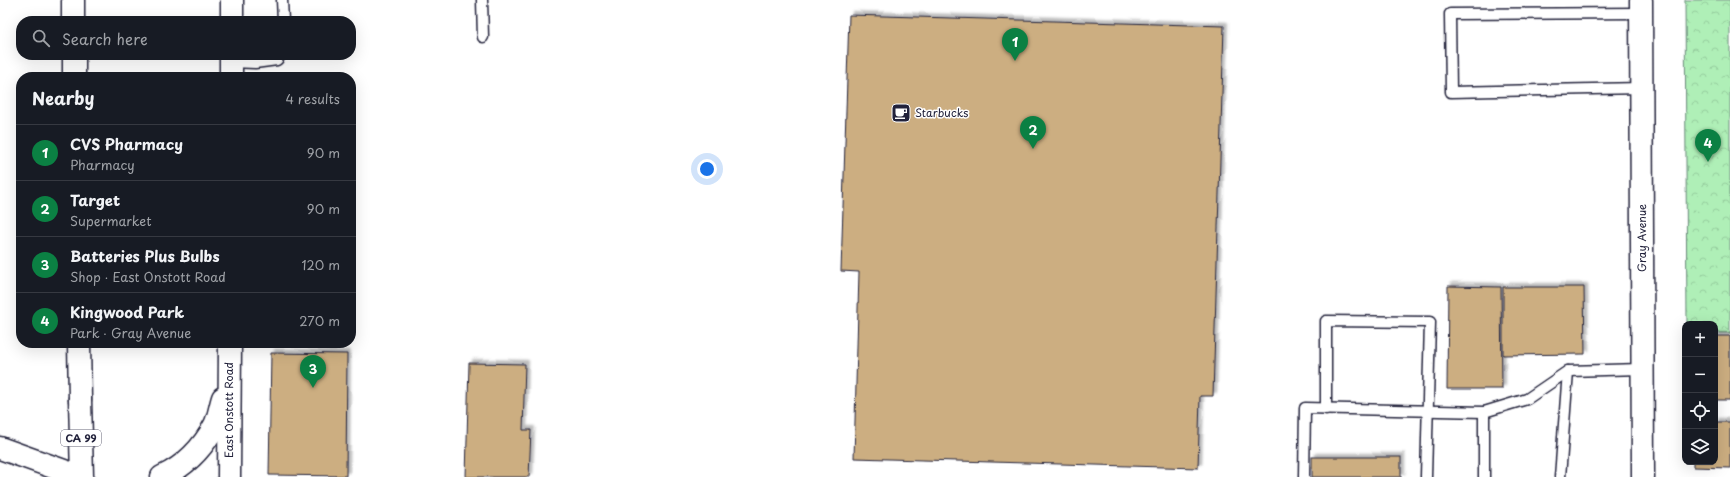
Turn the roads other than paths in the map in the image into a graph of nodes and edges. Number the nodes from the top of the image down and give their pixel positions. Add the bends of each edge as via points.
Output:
1 (73, 0) edge
2 (232, 0) edge
3 (282, 0) edge
4 (482, 0) edge
5 (1641, 7) edge
6 (74, 16) edge
7 (232, 16) edge
8 (283, 16) edge
9 (483, 36) dead end
10 (74, 60) edge
11 (277, 60) edge
12 (231, 65) edge
13 (74, 72) edge
14 (1642, 88) junction
15 (79, 348) edge
16 (230, 348) edge
17 (1642, 369) junction
18 (1568, 371) junction
19 (230, 374) junction
20 (1326, 408) junction
21 (1427, 411) junction
22 (1484, 412) junction
23 (0, 448) edge
24 (82, 477) edge
25 (162, 477) edge
26 (229, 477) edge
27 (1304, 477) edge
28 (1426, 477) edge
29 (1484, 477) edge
30 (1560, 477) edge
31 (1643, 477) edge

1 - 6 main road
2 - 7 main road
3 - 8 lane
4 - 9 lane
5 - 14 main road, Gray Avenue
5 - 14 lane via 1450,14 1450,29 1451,92
10 - 13 main road
11 - 12 lane
14 - 17 main road, Gray Avenue
15 - 24 main road, CA 99
16 - 19 main road, East Onstott Road
17 - 18 lane
17 - 31 main road, Gray Avenue
18 - 22 lane via 1527,399
18 - 30 lane
19 - 25 main road via 216,424 202,445 182,466
19 - 26 main road, East Onstott Road
20 - 21 lane
20 - 21 lane via 1326,321 1430,322
20 - 27 lane via 1305,408
21 - 22 lane
21 - 28 lane
22 - 29 lane
23 - 24 main road

